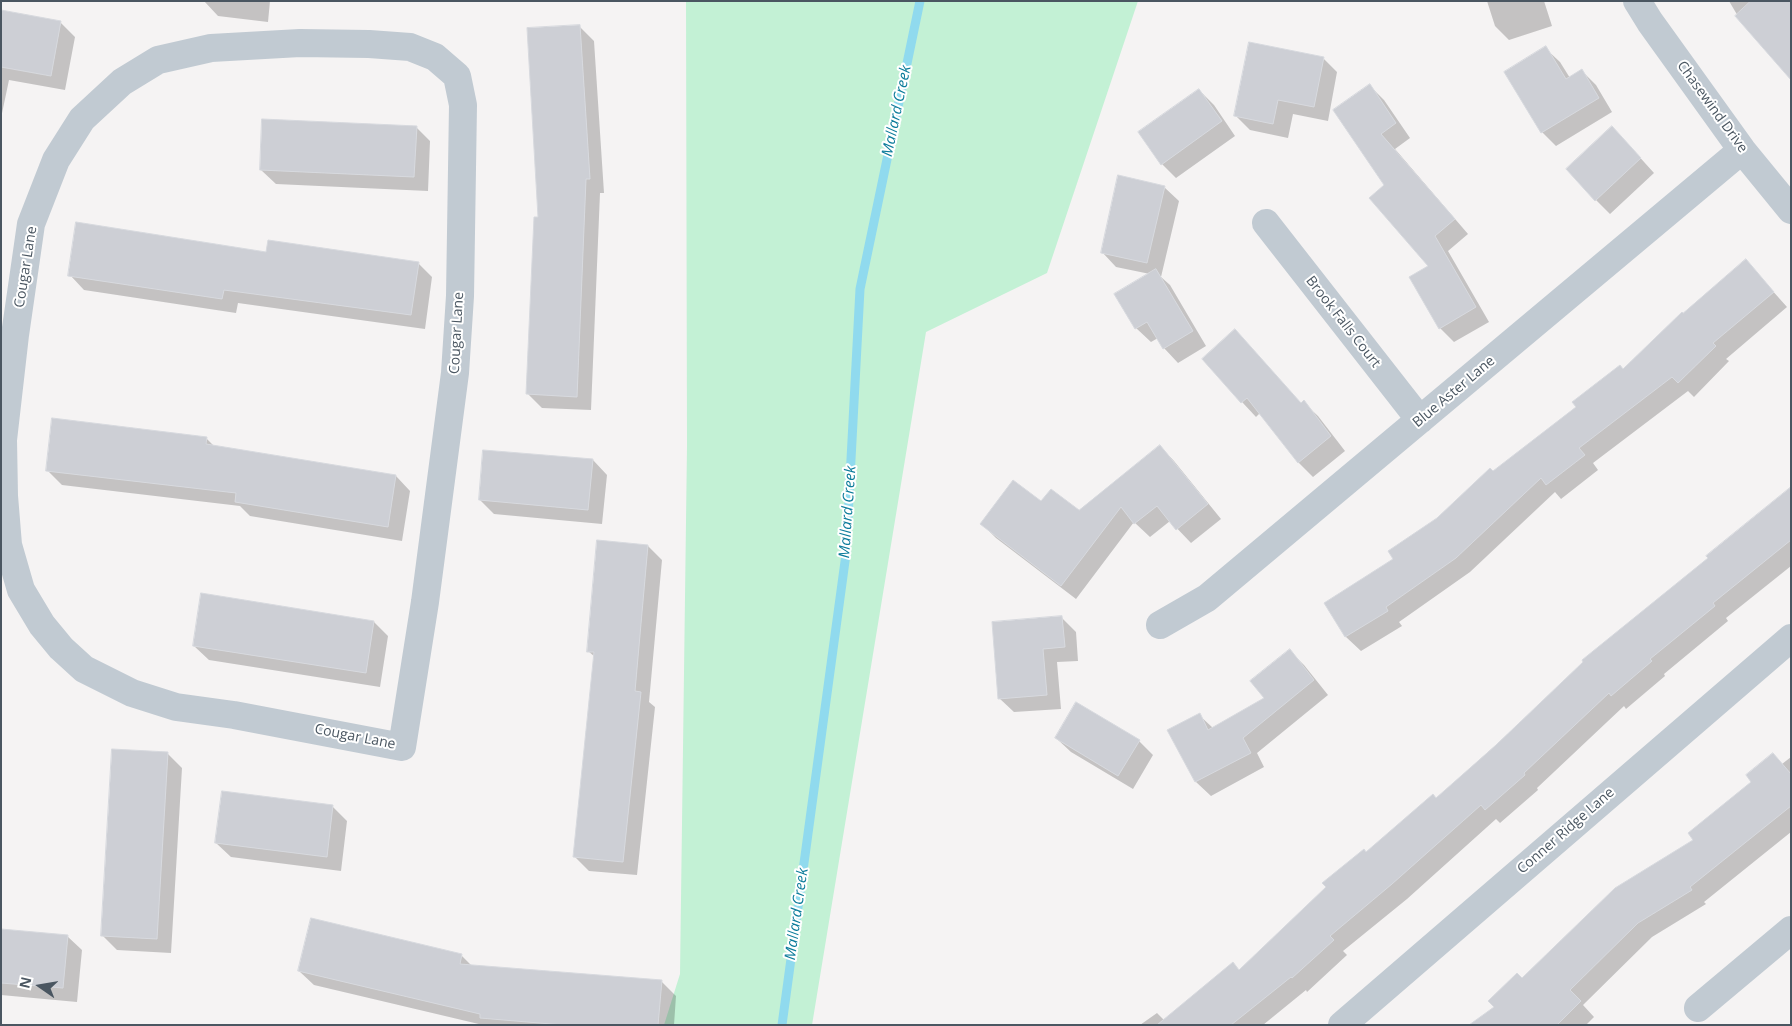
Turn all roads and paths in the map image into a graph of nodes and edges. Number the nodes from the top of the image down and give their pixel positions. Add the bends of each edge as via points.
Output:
1 (1637, 1) edge
2 (1742, 150) junction
3 (1791, 210) edge
4 (1266, 223) dead end
5 (8, 334) edge
6 (1420, 420) junction
7 (1160, 625) dead end
8 (1791, 638) edge
9 (1791, 930) edge
10 (1698, 1008) dead end
11 (1342, 1025) edge

1 - 2 street, Chasewind Drive
2 - 3 street, Chasewind Drive
2 - 6 street, Blue Aster Lane
4 - 6 street, Brook Falls Court
5 - 5 street, Cougar Lane via 32,224 56,160 82,119 122,82 158,60 211,48 300,43 369,44 410,47 435,57 457,76 463,105 456,373 402,747 234,714 176,707 132,693 84,669 61,648 42,625 21,590 8,545 3,440
6 - 7 street, Blue Aster Lane via 1207,598
8 - 11 street, Conner Ridge Lane
9 - 10 street

